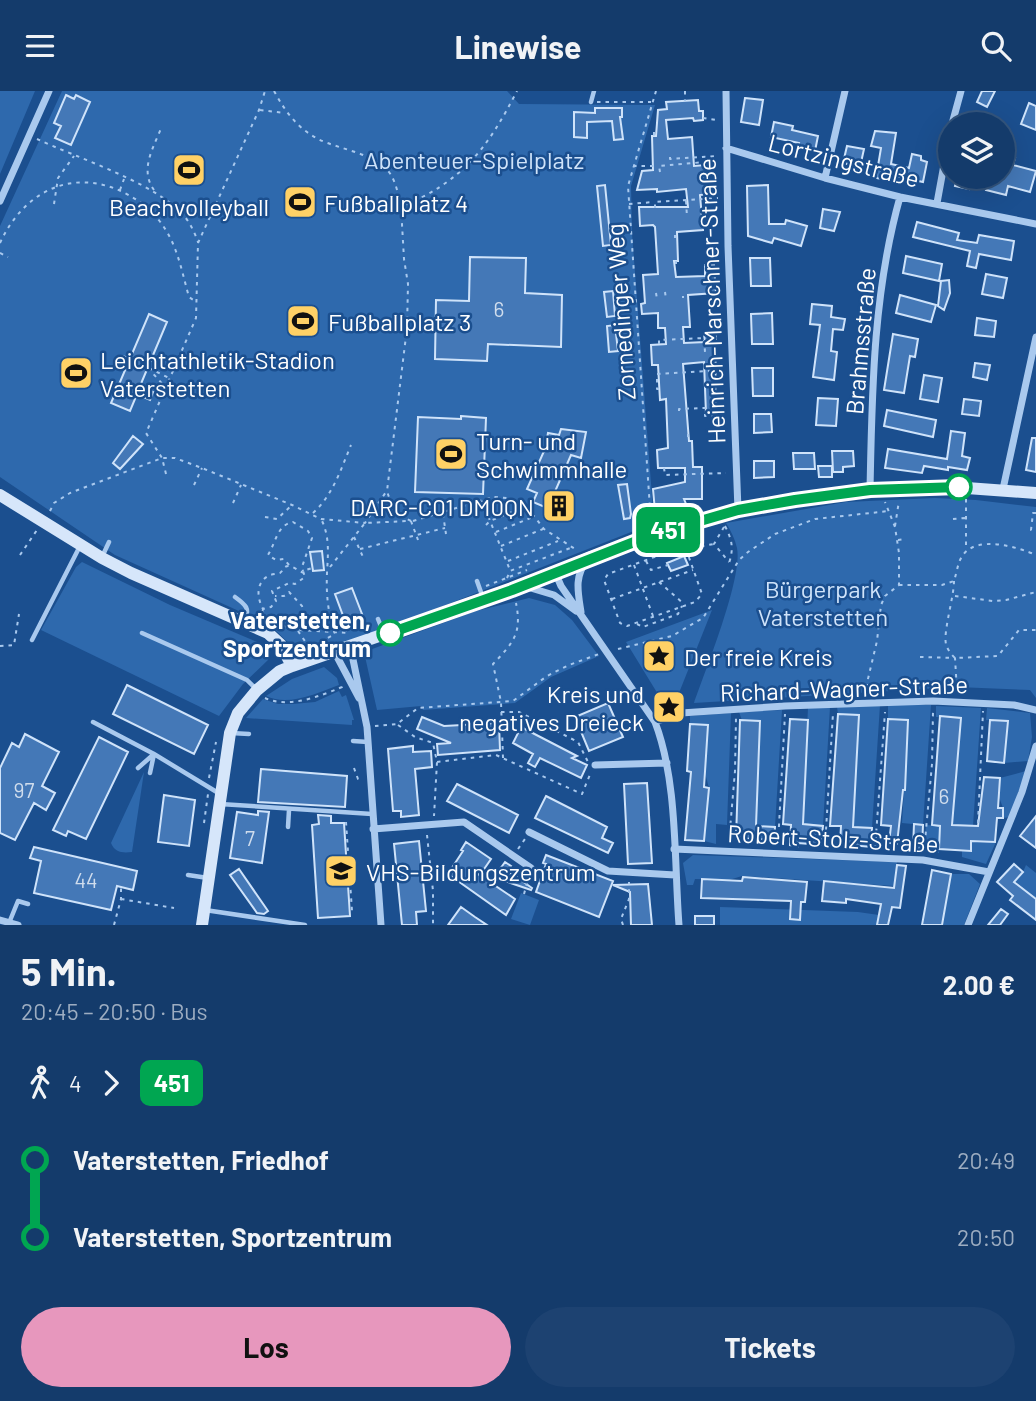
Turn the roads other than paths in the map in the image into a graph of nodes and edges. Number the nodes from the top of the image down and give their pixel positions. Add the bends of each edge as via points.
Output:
1 (49, 91) edge
2 (594, 91) edge
3 (726, 91) edge
4 (845, 91) edge
5 (961, 91) edge
6 (591, 102) road end
7 (955, 112) edge
8 (726, 148) junction
9 (824, 178) junction
10 (940, 189) edge
11 (900, 197) junction
12 (0, 201) edge
13 (937, 203) junction
14 (1036, 224) edge
15 (1036, 337) edge
16 (1032, 379) edge
17 (1003, 489) junction
18 (870, 490) junction
19 (1036, 493) edge
20 (0, 495) edge
21 (738, 510) junction
22 (109, 542) dead end
23 (80, 545) junction
24 (102, 558) junction
25 (585, 560) junction
26 (555, 572) junction
27 (477, 580) dead end
28 (522, 586) junction
29 (235, 597) dead end
30 (483, 599) junction
31 (582, 616) junction
32 (247, 617) junction
33 (378, 619) dead end
34 (142, 633) dead end
35 (384, 635) junction
36 (349, 639) junction
37 (32, 640) dead end
38 (334, 650) junction
39 (289, 660) junction
40 (263, 691) junction
41 (364, 708) junction
42 (1036, 710) edge
43 (93, 722) dead end
44 (655, 722) junction
45 (230, 733) junction
46 (249, 734) dead end
47 (353, 741) dead end
48 (368, 742) junction
49 (1036, 746) edge
50 (154, 754) junction
51 (667, 763) junction
52 (595, 765) road end
53 (138, 768) dead end
54 (150, 773) dead end
55 (220, 799) junction
56 (289, 810) junction
57 (372, 814) junction
58 (288, 827) dead end
59 (373, 829) junction
60 (528, 832) road end
61 (674, 849) junction
62 (531, 868) road end
63 (989, 872) junction
64 (188, 875) dead end
65 (676, 875) junction
66 (208, 878) junction
67 (28, 905) dead end
68 (204, 910) junction
69 (0, 920) edge
70 (9, 923) junction
71 (18, 925) edge
72 (202, 925) edge
73 (305, 925) edge
74 (378, 925) edge
75 (679, 925) edge
76 (968, 925) edge

1 - 12 street
2 - 6 lane
3 - 8 street, Heinrich-Marschner-Straße
4 - 9 street
5 - 7 street
8 - 9 street, Lortzingstraße
8 - 21 street, Heinrich-Marschner-Straße
9 - 11 street, Lortzingstraße
10 - 13 street
11 - 13 street, Lortzingstraße
11 - 18 street, Brahmsstraße via 882,278 872,372
13 - 14 street, Lortzingstraße
15 - 16 street
16 - 17 street
17 - 18 street
17 - 19 street
18 - 21 street
20 - 23 street via 39,526
21 - 25 street via 723,521 652,535
22 - 24 lane
23 - 24 street
23 - 37 lane
24 - 32 street via 160,587
25 - 26 street
25 - 31 street via 577,581
26 - 28 street
26 - 31 street
27 - 30 lane
28 - 30 street
28 - 31 street via 554,595
29 - 32 lane via 246,605
30 - 35 street
31 - 44 street
32 - 39 street via 268,633
33 - 35 lane
34 - 40 lane
35 - 36 street
36 - 38 street
36 - 41 street
38 - 39 street
38 - 41 street
39 - 40 street
40 - 45 street via 238,713
41 - 48 street
42 - 44 street, Richard-Wagner-Straße via 933,701 834,704 681,713
43 - 50 lane
44 - 51 street
45 - 46 lane
45 - 55 street
47 - 48 lane
48 - 57 street
49 - 63 street
50 - 53 lane
50 - 54 lane
50 - 55 lane
51 - 52 street
51 - 61 street
55 - 56 lane
55 - 66 street
56 - 57 lane
56 - 58 lane
57 - 59 street
59 - 62 street via 464,822
59 - 74 street
60 - 65 street via 608,871
61 - 63 street, Robert-Stolz-Straße via 923,860
61 - 65 street
63 - 76 street
64 - 66 lane
65 - 75 street
66 - 68 street
67 - 70 lane via 18,901
68 - 72 street
68 - 73 lane
69 - 70 street
70 - 71 street

